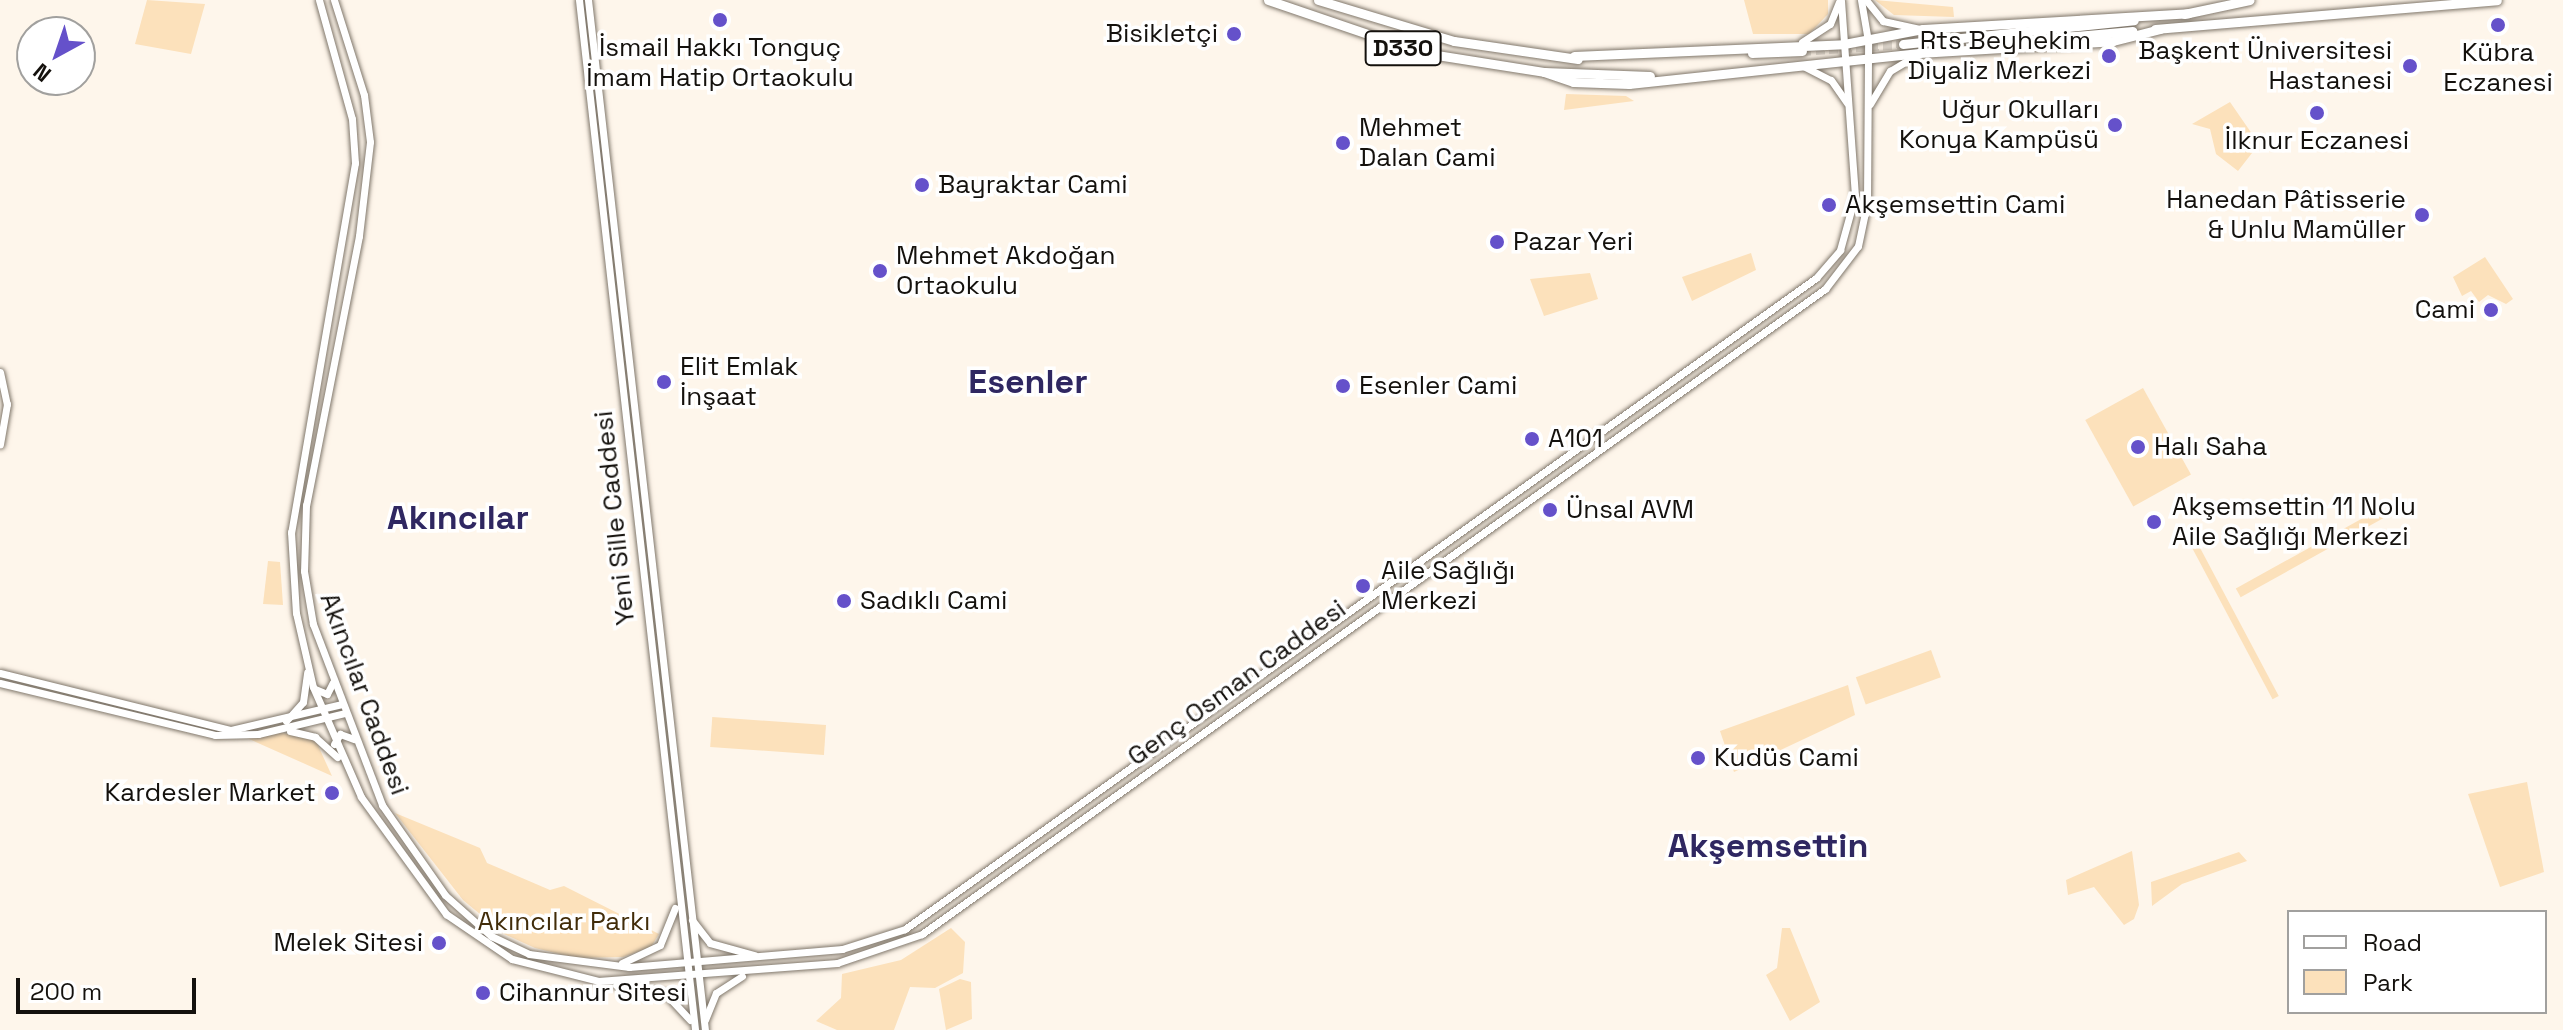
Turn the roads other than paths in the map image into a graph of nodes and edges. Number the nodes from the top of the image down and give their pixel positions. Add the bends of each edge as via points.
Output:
1 (319, 0) edge
2 (334, 0) edge
3 (579, 0) edge
4 (588, 0) edge
5 (1268, 0) edge
6 (1318, 0) edge
7 (1840, 0) edge
8 (1864, 0) edge
9 (2250, 0) edge
10 (2497, 0) edge
11 (2189, 13) junction
12 (1923, 29) junction
13 (2160, 29) junction
14 (1868, 41) junction
15 (1844, 44) junction
16 (1919, 53) junction
17 (1802, 55) junction
18 (1868, 60) junction
19 (1845, 62) junction
20 (1850, 110) junction
21 (1867, 110) junction
22 (0, 372) edge
23 (0, 444) edge
24 (306, 662) junction
25 (0, 673) edge
26 (333, 681) junction
27 (0, 683) edge
28 (313, 687) junction
29 (344, 708) junction
30 (323, 716) junction
31 (284, 726) junction
32 (356, 740) junction
33 (334, 745) junction
34 (342, 763) junction
35 (676, 902) junction
36 (688, 911) junction
37 (764, 957) junction
38 (696, 965) junction
39 (607, 966) junction
40 (684, 966) junction
41 (747, 973) junction
42 (698, 977) junction
43 (686, 978) junction
44 (598, 981) junction
45 (704, 1028) edge
46 (695, 1030) edge

1 - 24 main road, Akıncılar Caddesi via 352,119 352,189 293,509 292,584
2 - 26 main road, Akıncılar Caddesi via 364,95 370,142 304,534 308,607
3 - 35 main road, Yeni Sille Caddesi
4 - 36 main road, Yeni Sille Caddesi
5 - 17 highway, D330 via 1424,53 1544,72 1573,82 1629,84
6 - 17 highway, D330 via 1454,41 1574,56
7 - 15 main road, Genç Osman Caddesi
7 - 17 main road via 1830,24
8 - 12 main road via 1883,21
8 - 14 main road, Genç Osman Caddesi
9 - 11 highway
10 - 13 highway
11 - 12 highway
11 - 13 highway via 1904,48
12 - 14 highway
13 - 16 highway via 2113,41
14 - 15 highway
14 - 18 main road, Genç Osman Caddesi
15 - 17 highway
15 - 19 main road, Genç Osman Caddesi
16 - 18 highway
16 - 21 main road via 1890,71
17 - 19 highway
17 - 20 main road via 1831,80
18 - 19 highway
18 - 21 main road, Genç Osman Caddesi
19 - 20 main road, Genç Osman Caddesi
20 - 37 main road, Genç Osman Caddesi via 1852,217 1840,250 1816,278 905,929 864,945
21 - 41 main road, Genç Osman Caddesi via 1862,233 1825,289 922,934 857,960
22 - 23 main road via 7,404
24 - 28 main road, Akıncılar Caddesi
24 - 31 main road via 303,702
25 - 31 main road via 231,730
26 - 28 main road via 327,694
26 - 29 main road, Akıncılar Caddesi
27 - 31 main road via 192,731 243,736
28 - 30 main road, Akıncılar Caddesi
29 - 30 main road
29 - 32 main road, Akıncılar Caddesi
30 - 31 main road
30 - 33 main road, Akıncılar Caddesi
31 - 34 main road via 315,737
32 - 33 main road via 340,734
32 - 39 main road, Akıncılar Caddesi via 397,832 463,912 529,954
33 - 34 main road, Akıncılar Caddesi
34 - 44 main road, Akıncılar Caddesi via 399,857 459,926 512,959
35 - 39 main road via 660,945
35 - 40 main road, Yeni Sille Caddesi
36 - 37 main road via 710,943
36 - 38 main road, Yeni Sille Caddesi
37 - 38 main road, Genç Osman Caddesi
38 - 40 main road, Genç Osman Caddesi
38 - 42 main road, Yeni Sille Caddesi
39 - 40 main road, Akıncılar Caddesi
40 - 43 main road, Yeni Sille Caddesi
41 - 42 main road, Genç Osman Caddesi
41 - 45 main road via 716,993
42 - 43 main road, Genç Osman Caddesi
42 - 45 main road, Yeni Sille Caddesi
43 - 44 main road, Akıncılar Caddesi
43 - 46 main road, Yeni Sille Caddesi
44 - 46 main road via 665,993

